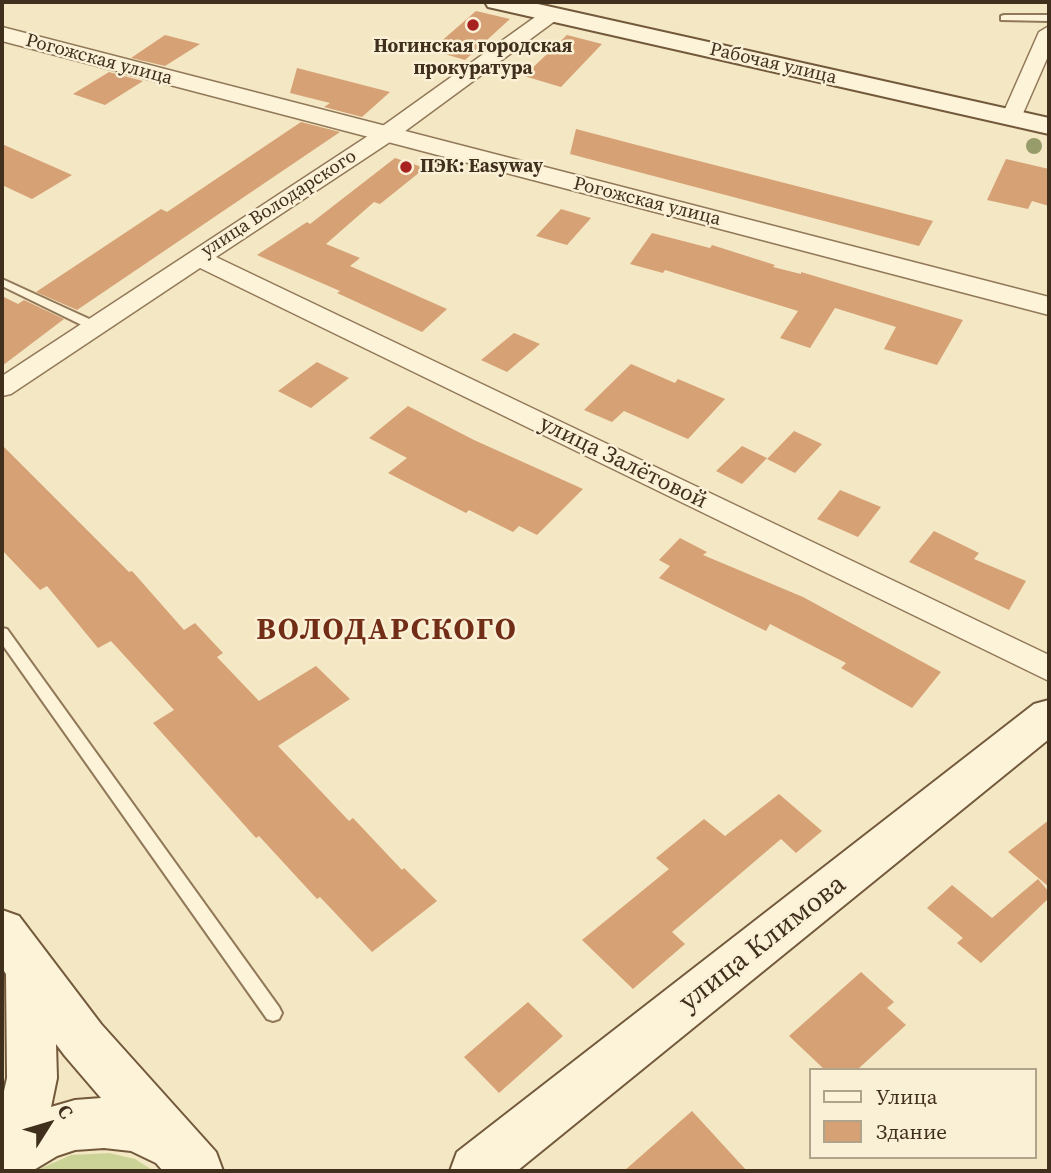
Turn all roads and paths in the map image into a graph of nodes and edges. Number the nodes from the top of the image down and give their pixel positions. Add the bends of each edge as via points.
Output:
1 (497, 2) edge
2 (552, 14) junction
3 (1004, 18) dead end
4 (1049, 18) edge
5 (1049, 32) edge
6 (2, 34) edge
7 (1012, 118) junction
8 (1049, 126) edge
9 (385, 135) junction
10 (197, 257) junction
11 (2, 282) edge
12 (1049, 306) edge
13 (94, 326) junction
14 (2, 388) edge
15 (2, 633) edge
16 (1049, 669) edge
17 (1049, 716) edge
18 (2, 931) edge
19 (30, 972) junction
20 (273, 1013) dead end
21 (8, 1153) edge
22 (188, 1161) edge
23 (486, 1168) edge

1 - 2 main road, Рабочая улица
2 - 7 main road, Рабочая улица
2 - 9 street, улица Володарского
3 - 4 lane
5 - 7 street
6 - 9 street, Рогожская улица
7 - 8 main road, Рабочая улица
9 - 10 street, улица Володарского
9 - 12 street, Рогожская улица
10 - 13 street, улица Володарского
10 - 16 street, улица Залётовой
11 - 13 lane
13 - 14 street, улица Володарского
15 - 20 lane
17 - 23 main road, улица Климова
18 - 19 main road
19 - 21 main road via 32,1078
19 - 22 main road
21 - 22 main road via 45,1134 104,1123 144,1131

